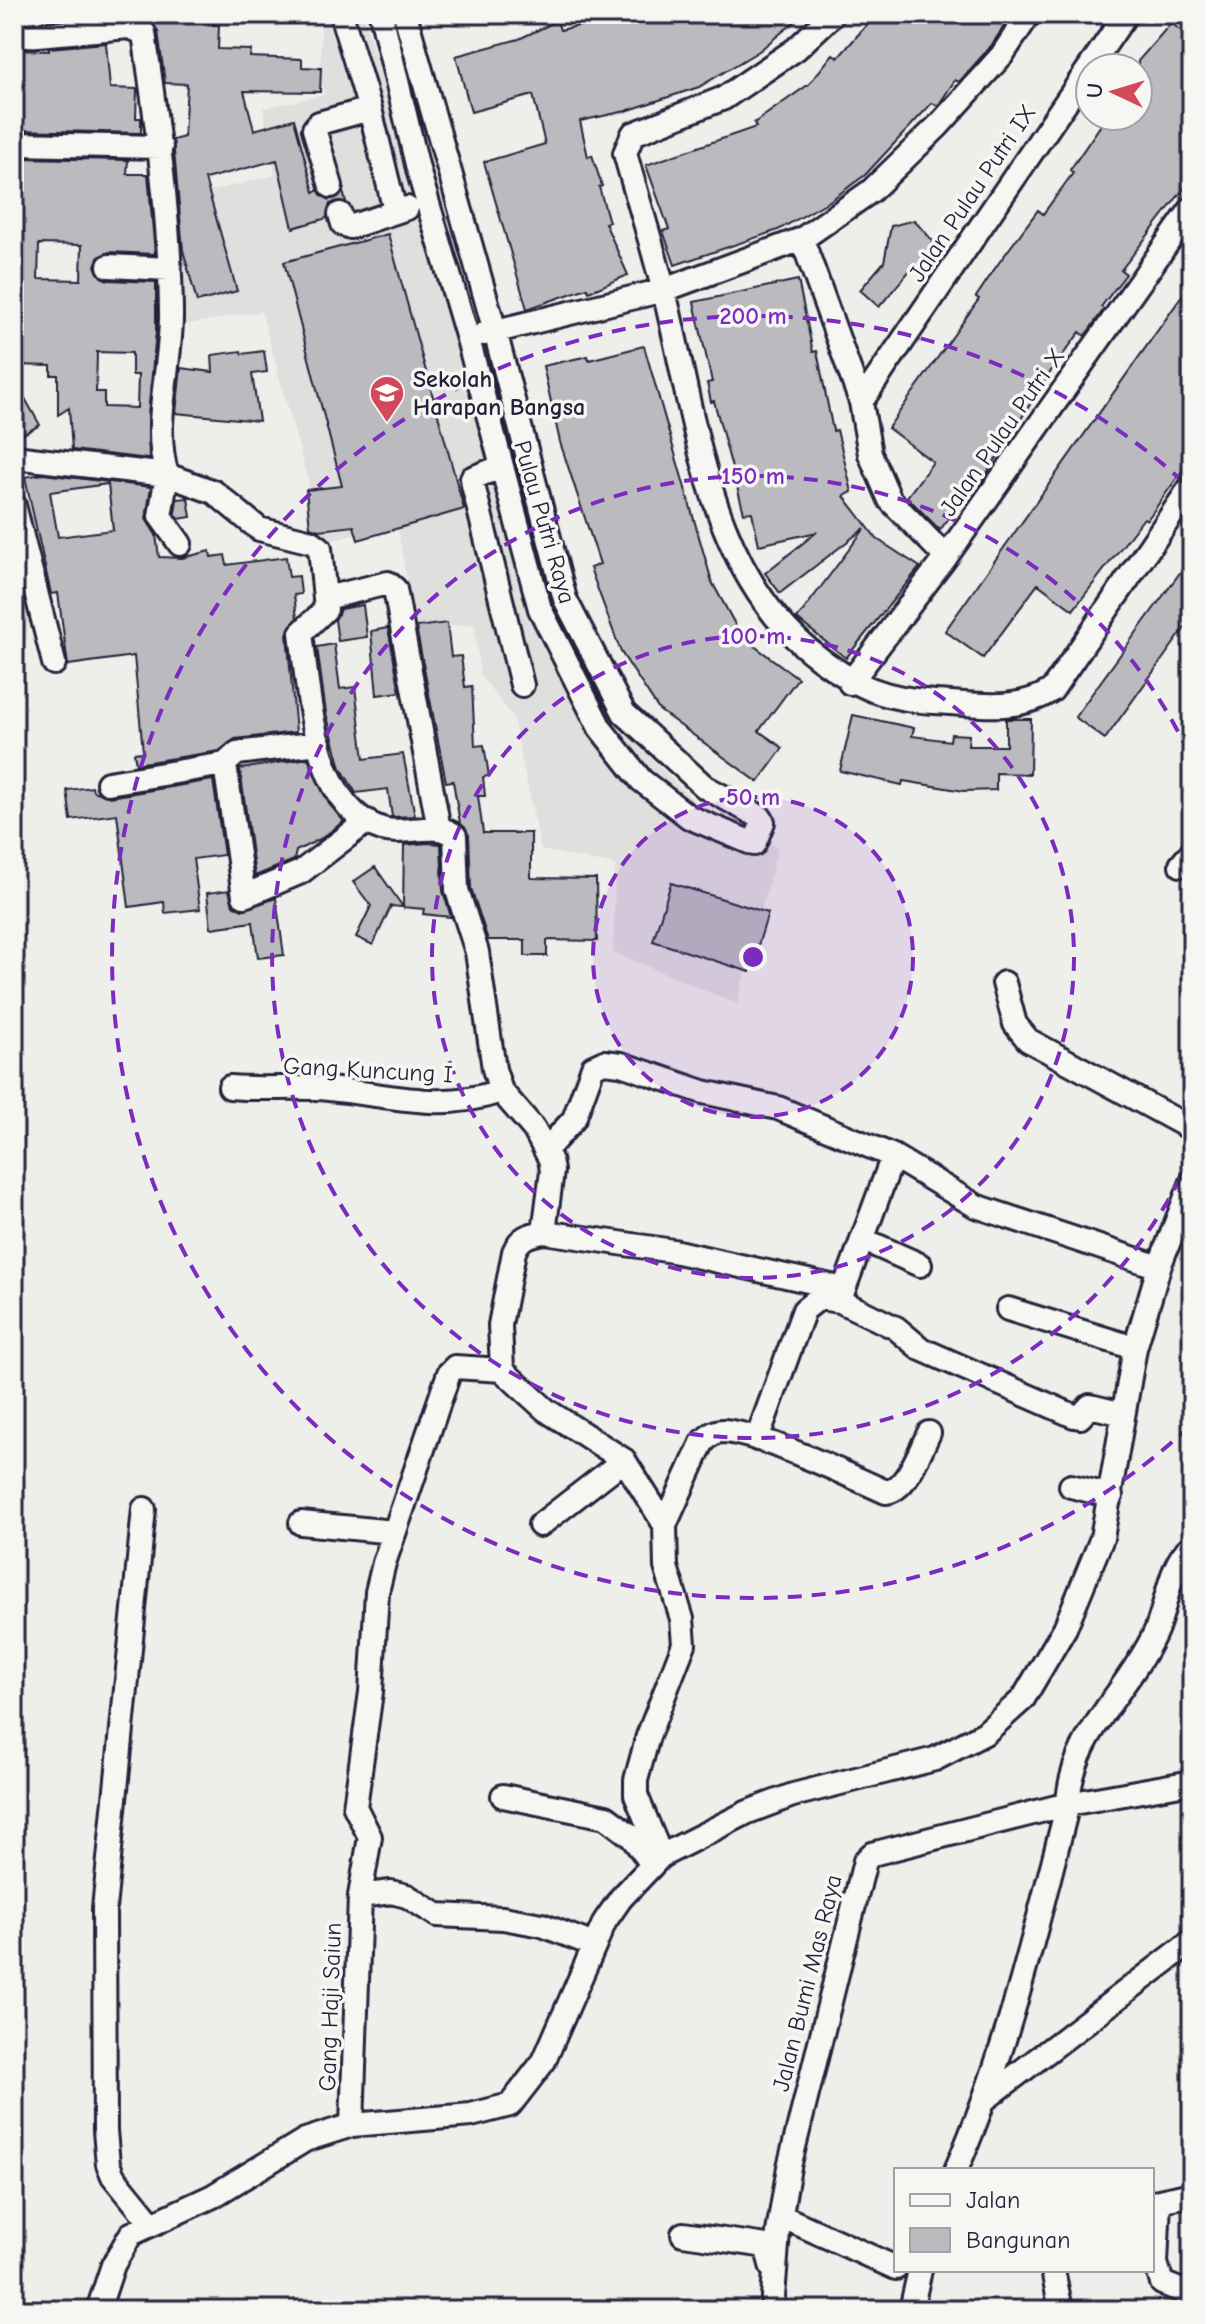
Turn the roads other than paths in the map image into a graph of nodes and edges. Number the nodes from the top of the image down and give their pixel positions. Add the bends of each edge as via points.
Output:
1 (341, 14) edge
2 (405, 14) edge
3 (833, 14) edge
4 (1029, 14) edge
5 (1126, 14) edge
6 (386, 16) edge
7 (129, 20) edge
8 (14, 37) edge
9 (370, 109) junction
10 (14, 144) edge
11 (161, 147) junction
12 (331, 186) dead end
13 (427, 201) junction
14 (1192, 208) edge
15 (395, 211) junction
16 (340, 214) dead end
17 (802, 239) junction
18 (109, 266) dead end
19 (169, 269) junction
20 (664, 290) junction
21 (495, 331) junction
22 (468, 339) junction
23 (861, 402) junction
24 (14, 457) edge
25 (501, 467) junction
26 (167, 475) junction
27 (1192, 485) edge
28 (14, 505) edge
29 (180, 544) dead end
30 (946, 557) junction
31 (326, 598) junction
32 (54, 663) dead end
33 (850, 683) junction
34 (522, 685) dead end
35 (624, 713) junction
36 (600, 728) junction
37 (319, 743) junction
38 (225, 764) junction
39 (108, 783) dead end
40 (367, 821) junction
41 (439, 829) junction
42 (1004, 983) dead end
43 (230, 1087) dead end
44 (501, 1091) junction
45 (1192, 1129) edge
46 (546, 1150) junction
47 (893, 1156) junction
48 (1192, 1182) edge
49 (1186, 1219) edge
50 (544, 1232) junction
51 (862, 1239) junction
52 (920, 1265) dead end
53 (1159, 1267) junction
54 (842, 1295) junction
55 (1008, 1309) dead end
56 (1135, 1348) junction
57 (502, 1370) junction
58 (1123, 1414) junction
59 (929, 1433) dead end
60 (757, 1439) junction
61 (624, 1460) junction
62 (1071, 1486) dead end
63 (1111, 1496) junction
64 (144, 1509) dead end
65 (301, 1523) dead end
66 (540, 1525) dead end
67 (665, 1525) junction
68 (394, 1532) junction
69 (1192, 1545) edge
70 (1192, 1782) edge
71 (503, 1796) dead end
72 (1068, 1804) junction
73 (657, 1860) junction
74 (360, 1896) junction
75 (1192, 1941) edge
76 (594, 1945) junction
77 (988, 2097) junction
78 (352, 2125) junction
79 (957, 2168) edge
80 (1192, 2194) edge
81 (152, 2224) junction
82 (775, 2231) junction
83 (683, 2234) dead end
84 (894, 2267) edge
85 (908, 2272) edge
86 (1053, 2272) edge
87 (1192, 2295) edge
88 (98, 2310) edge
89 (772, 2310) edge
90 (911, 2310) edge
91 (1061, 2310) edge

1 - 9 street
2 - 21 street, Pulau Putri Raya
3 - 20 street via 796,49 724,98 633,134 627,143 625,153
4 - 17 street via 1002,55 939,125 871,191
5 - 23 street, Jalan Pulau Putri IX
6 - 13 street, Pulau Putri Raya
7 - 8 street
7 - 11 street via 144,33
9 - 12 street via 314,129
9 - 15 street
10 - 11 street
11 - 19 street
13 - 15 street
13 - 22 street, Pulau Putri Raya
14 - 30 street, Jalan Pulau Putri X
15 - 16 street via 350,227
17 - 20 street
17 - 23 street
18 - 19 street
19 - 26 street via 171,336 159,450
20 - 21 street
20 - 33 street via 707,480 742,567 788,635
21 - 22 street
21 - 35 street, Pulau Putri Raya via 565,599
22 - 25 street, Pulau Putri Raya
23 - 30 street via 870,454 890,500
24 - 26 street
25 - 34 street via 472,478
25 - 36 street, Pulau Putri Raya via 540,609
26 - 29 street via 160,516
26 - 31 street via 214,492 259,529 317,545
27 - 33 street via 1052,690 1035,702 1014,706 899,700
28 - 32 street
30 - 33 street, Jalan Pulau Putri X
31 - 37 street via 326,609 301,633
31 - 41 street via 388,583 395,589
35 - 36 street
35 - 36 street, Pulau Putri Raya via 705,787 760,817 763,822 754,844 689,817 641,780
37 - 38 street via 237,753
37 - 40 street via 331,781 346,804
38 - 39 street
38 - 40 street via 244,896 301,872
40 - 41 street via 398,832
41 - 44 street via 455,836 457,890 477,952
42 - 45 street via 1015,1024 1028,1040
43 - 44 street, Gang Kuncung I via 326,1089 439,1104
44 - 46 street
46 - 47 street via 574,1119 593,1067 604,1062 778,1108
46 - 50 street via 552,1171
47 - 51 street
47 - 53 street via 976,1206
48 - 49 street
49 - 53 street
50 - 54 street via 673,1251
50 - 57 street via 526,1236 514,1252 500,1325
51 - 52 street
51 - 54 street
53 - 56 street
54 - 58 street via 921,1349 1074,1416 1080,1417 1090,1406
54 - 60 street via 819,1298 804,1310
55 - 56 street
56 - 58 street
57 - 61 street via 546,1410
57 - 68 street via 455,1367 449,1373
58 - 63 street
59 - 60 street via 902,1482 886,1492
60 - 67 street via 712,1433 702,1443
61 - 66 street
61 - 67 street
62 - 63 street
63 - 73 street via 1102,1538 1065,1628 1023,1699 985,1733 935,1759 793,1795 748,1812
64 - 81 street via 104,1909 105,2131 113,2176
65 - 68 street
67 - 73 street via 666,1567 684,1644 636,1780
68 - 74 street via 377,1592 371,1692 355,1807 370,1837
69 - 72 street via 1177,1563 1149,1645 1081,1749
70 - 72 street, Jalan Bumi Mas Raya
71 - 73 street via 606,1817
72 - 77 street
72 - 82 street, Jalan Bumi Mas Raya via 872,1854 865,1861
73 - 76 street via 621,1898
74 - 76 street, Gang Haji Saiun via 391,1892 437,1915 542,1925
74 - 78 street, Gang Haji Saiun
75 - 77 street
76 - 78 street via 544,2061 510,2105 471,2115
77 - 79 street
78 - 81 street via 305,2140 213,2196
80 - 87 street via 1159,2201 1156,2263 1162,2283
81 - 88 street via 131,2234 121,2247
82 - 83 street
82 - 84 street
82 - 89 street, Jalan Bumi Mas Raya
85 - 90 street
86 - 91 street

